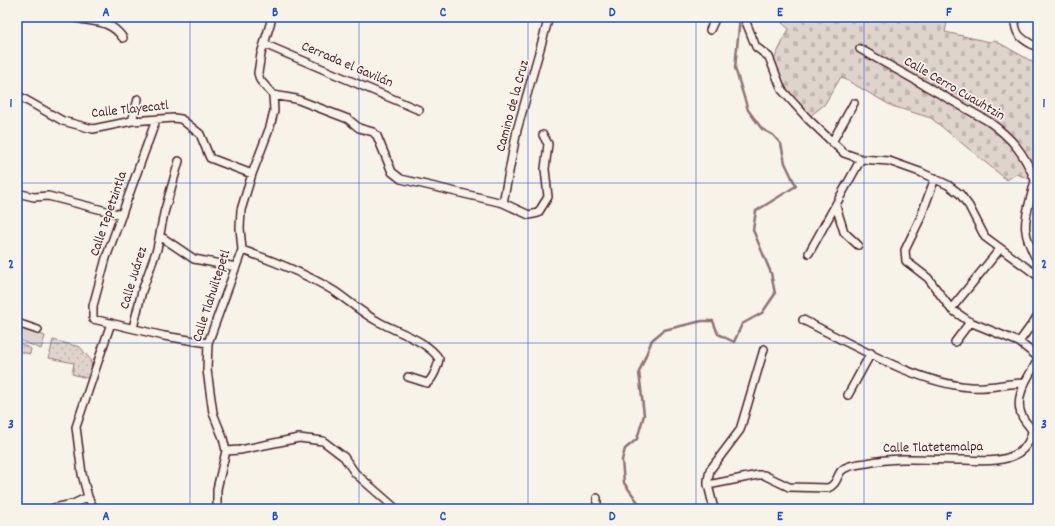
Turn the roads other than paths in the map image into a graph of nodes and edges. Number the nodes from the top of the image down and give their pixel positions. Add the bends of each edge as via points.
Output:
1 (71, 17) edge
2 (270, 17) edge
3 (550, 17) edge
4 (716, 17) edge
5 (744, 17) edge
6 (1014, 18) edge
7 (710, 30) dead end
8 (123, 38) dead end
9 (264, 44) junction
10 (1038, 48) edge
11 (860, 49) dead end
12 (273, 94) junction
13 (17, 95) edge
14 (138, 99) dead end
15 (854, 103) dead end
16 (419, 110) dead end
17 (156, 120) junction
18 (132, 121) junction
19 (543, 135) dead end
20 (832, 142) junction
21 (861, 159) junction
22 (179, 161) dead end
23 (252, 174) junction
24 (935, 178) junction
25 (1036, 181) edge
26 (17, 193) edge
27 (504, 203) junction
28 (836, 206) junction
29 (122, 215) junction
30 (160, 236) junction
31 (858, 246) dead end
32 (1000, 249) junction
33 (242, 250) junction
34 (810, 253) dead end
35 (1038, 262) edge
36 (236, 267) junction
37 (1038, 276) edge
38 (951, 309) junction
39 (1038, 316) edge
40 (803, 320) dead end
41 (111, 322) junction
42 (970, 322) junction
43 (17, 323) edge
44 (133, 328) junction
45 (38, 330) dead end
46 (955, 342) dead end
47 (1019, 342) junction
48 (208, 343) junction
49 (764, 349) dead end
50 (871, 353) junction
51 (1038, 359) edge
52 (408, 376) dead end
53 (1026, 383) junction
54 (848, 395) dead end
55 (226, 451) junction
56 (708, 485) junction
57 (88, 497) junction
58 (596, 498) dead end
59 (54, 508) dead end
60 (395, 508) dead end
61 (94, 509) edge
62 (217, 509) edge
63 (597, 509) edge
64 (714, 509) edge

1 - 8 street via 115,27
2 - 9 street
3 - 27 street, Camino de la Cruz via 517,130
4 - 7 street
5 - 20 street via 756,47 769,57 782,90
6 - 10 street via 1018,36
9 - 12 street via 258,73 260,80
9 - 16 street, Cerrada el Gavilán
11 - 25 street, Calle Cerro Cuauhtzin via 1002,131 1024,155
12 - 23 street, Calle Tlahuiltepetl via 274,111 270,127
12 - 27 street via 296,99 348,118 359,128 373,132 392,172 401,179
13 - 18 street, Calle Tlayecatl via 63,120 82,127 101,129
14 - 18 street
15 - 20 street
17 - 18 street, Calle Tlayecatl
17 - 23 street, Calle Tlayecatl via 182,119 200,134 210,158
17 - 29 street, Calle Tepetzintla
19 - 27 street via 548,144 544,169 548,197 534,215
20 - 21 street via 844,153
21 - 24 street via 889,161
21 - 28 street
22 - 30 street, Calle Juárez
23 - 33 street, Calle Tlahuiltepetl via 241,210
24 - 32 street via 960,194 985,237
24 - 38 street via 905,250 906,261 928,278
25 - 35 street via 1024,223 1025,236
26 - 29 street via 34,197 48,196
28 - 31 street via 844,232
28 - 34 street
29 - 41 street, Calle Tepetzintla via 106,258 93,306 93,318
30 - 36 street, Calle Juárez via 194,259
30 - 44 street, Calle Juárez
32 - 37 street
32 - 38 street
33 - 36 street, Calle Tlahuiltepetl
33 - 52 street via 302,273 334,291 378,322 412,338 436,354 438,364 430,381 427,383
36 - 48 street, Calle Tlahuiltepetl
38 - 42 street
39 - 47 street
40 - 50 street
41 - 44 street
41 - 57 street via 76,427 82,474
42 - 46 street
42 - 47 street
43 - 45 street
44 - 48 street
47 - 51 street
48 - 55 street, Calle Tlahuiltepetl via 207,370 213,413
49 - 56 street via 740,430 710,470
50 - 53 street via 940,382 971,388
50 - 54 street
51 - 53 street, Calle Tlatetemalpa
53 - 56 street, Calle Tlatetemalpa via 1019,396 1024,421 1032,431 1031,438 1015,455 1007,458 977,461 908,459 869,462 849,466 842,471 833,486 828,488 789,487 764,475
55 - 60 street via 300,438 323,441 344,457 355,473
55 - 62 street, Calle Tlahuiltepetl via 217,489
56 - 64 street
57 - 59 street via 73,504
57 - 61 street
58 - 63 street

